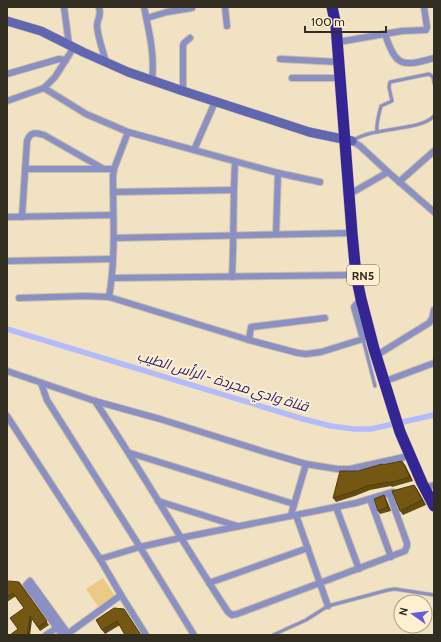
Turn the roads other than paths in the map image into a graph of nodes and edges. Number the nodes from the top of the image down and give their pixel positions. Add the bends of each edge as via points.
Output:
1 (64, 7) edge
2 (99, 7) edge
3 (144, 7) edge
4 (225, 7) edge
5 (332, 7) edge
6 (339, 7) edge
7 (424, 7) edge
8 (192, 8) dead end
9 (166, 10) edge
10 (146, 18) junction
11 (7, 21) edge
12 (227, 26) dead end
13 (385, 34) junction
14 (190, 38) dead end
15 (344, 41) junction
16 (71, 46) junction
17 (434, 58) edge
18 (66, 60) junction
19 (280, 60) dead end
20 (106, 62) junction
21 (339, 62) junction
22 (7, 74) edge
23 (292, 78) dead end
24 (340, 78) junction
25 (152, 80) junction
26 (434, 82) edge
27 (44, 88) junction
28 (183, 91) junction
29 (7, 101) edge
30 (215, 102) junction
31 (434, 116) edge
32 (128, 132) junction
33 (377, 132) junction
34 (348, 140) junction
35 (194, 150) junction
36 (434, 151) edge
37 (235, 162) junction
38 (102, 168) junction
39 (25, 169) junction
40 (114, 169) junction
41 (388, 172) junction
42 (278, 174) junction
43 (320, 182) dead end
44 (399, 182) junction
45 (234, 190) junction
46 (355, 191) junction
47 (113, 192) junction
48 (434, 212) edge
49 (113, 215) junction
50 (7, 217) edge
51 (22, 217) junction
52 (352, 233) junction
53 (276, 234) junction
54 (234, 236) junction
55 (114, 238) junction
56 (113, 259) junction
57 (7, 261) edge
58 (356, 275) junction
59 (232, 277) junction
60 (112, 278) junction
61 (109, 297) junction
62 (19, 298) dead end
63 (361, 299) junction
64 (434, 310) edge
65 (325, 318) dead end
66 (363, 339) junction
67 (249, 340) junction
68 (382, 352) junction
69 (434, 363) edge
70 (7, 371) edge
71 (391, 379) junction
72 (41, 383) junction
73 (375, 386) dead end
74 (95, 401) junction
75 (395, 407) junction
76 (7, 416) edge
77 (403, 431) junction
78 (130, 453) junction
79 (410, 456) junction
80 (306, 464) junction
81 (427, 486) edge
82 (402, 489) edge
83 (389, 493) junction
84 (370, 499) junction
85 (158, 501) junction
86 (294, 504) junction
87 (434, 506) edge
88 (336, 507) junction
89 (293, 515) junction
90 (239, 526) junction
91 (180, 538) junction
92 (140, 547) junction
93 (308, 548) junction
94 (391, 557) junction
95 (100, 559) junction
96 (359, 569) junction
97 (320, 582) junction
98 (209, 583) junction
99 (121, 595) junction
100 (434, 595) edge
101 (328, 606) junction
102 (59, 626) junction
103 (46, 635) edge
104 (66, 635) edge
105 (146, 635) edge
106 (194, 635) edge
107 (273, 635) edge

1 - 16 street
2 - 20 street via 101,15 97,27
3 - 10 street
4 - 12 street
5 - 21 highway, RN5
6 - 15 highway, RN5
7 - 13 street via 426,30
8 - 9 street
9 - 10 street
10 - 25 street via 153,59
11 - 16 street via 41,31
13 - 15 street
13 - 17 street via 394,56 401,62
14 - 28 street via 183,46
15 - 34 highway, RN5
16 - 18 street
16 - 20 street
18 - 22 street via 59,59
18 - 27 street
19 - 21 street
20 - 25 street
21 - 24 highway, RN5
23 - 24 street
24 - 34 highway, RN5
25 - 28 street
26 - 33 lane via 429,74 390,82 392,101 381,106 376,121
27 - 29 street
27 - 32 street via 86,114
28 - 30 street
30 - 34 street via 310,132
30 - 35 street
31 - 33 lane via 423,123
32 - 35 street
32 - 40 street
33 - 34 lane
34 - 41 street via 360,146
34 - 46 highway, RN5
34 - 52 highway, RN5
35 - 37 street
36 - 44 street
37 - 42 street
37 - 45 street
38 - 39 street
38 - 39 street via 44,135 33,133 27,141
38 - 40 street
39 - 51 street
40 - 47 street
41 - 44 street
41 - 46 street
42 - 43 street
42 - 53 street
44 - 48 street
45 - 47 street
45 - 54 street
46 - 68 highway, RN5 via 363,275
47 - 49 street
49 - 51 street
49 - 55 street
50 - 51 street
52 - 53 street
52 - 58 highway, RN5
53 - 54 street
54 - 55 street
54 - 59 street
55 - 56 street
56 - 57 street
56 - 60 street
58 - 59 street
58 - 63 highway, RN5
59 - 60 street
60 - 61 street
61 - 62 street
61 - 67 street
63 - 66 street via 354,307
63 - 75 highway, RN5 via 374,349
64 - 68 street via 429,323
65 - 67 street via 251,327
66 - 67 street via 306,354
66 - 73 lane
68 - 71 highway, RN5
69 - 71 street
70 - 72 street
71 - 75 highway, RN5
72 - 74 street
72 - 92 street via 47,400
74 - 78 street
74 - 80 street
75 - 77 highway, RN5
76 - 95 street
77 - 79 highway, RN5
77 - 81 highway, RN5 via 418,458
78 - 85 street
78 - 86 street
79 - 80 street via 350,469
79 - 81 highway, RN5
80 - 86 street
81 - 87 highway, RN5
82 - 83 street
83 - 84 street
83 - 94 street via 408,546 404,552
84 - 88 street
84 - 94 street
85 - 90 street
85 - 91 street
86 - 89 street
88 - 89 street
88 - 96 street
89 - 90 street
89 - 93 street
90 - 91 street
91 - 92 street
91 - 98 street
92 - 95 street
92 - 106 street
93 - 97 street
93 - 98 street
94 - 96 street
95 - 99 street
96 - 97 street
97 - 98 street via 234,615 228,612
97 - 101 street
99 - 104 street
99 - 105 street
100 - 101 lane via 395,589
101 - 107 lane via 306,620
102 - 102 street via 30,581 26,584
102 - 103 street
102 - 104 street

